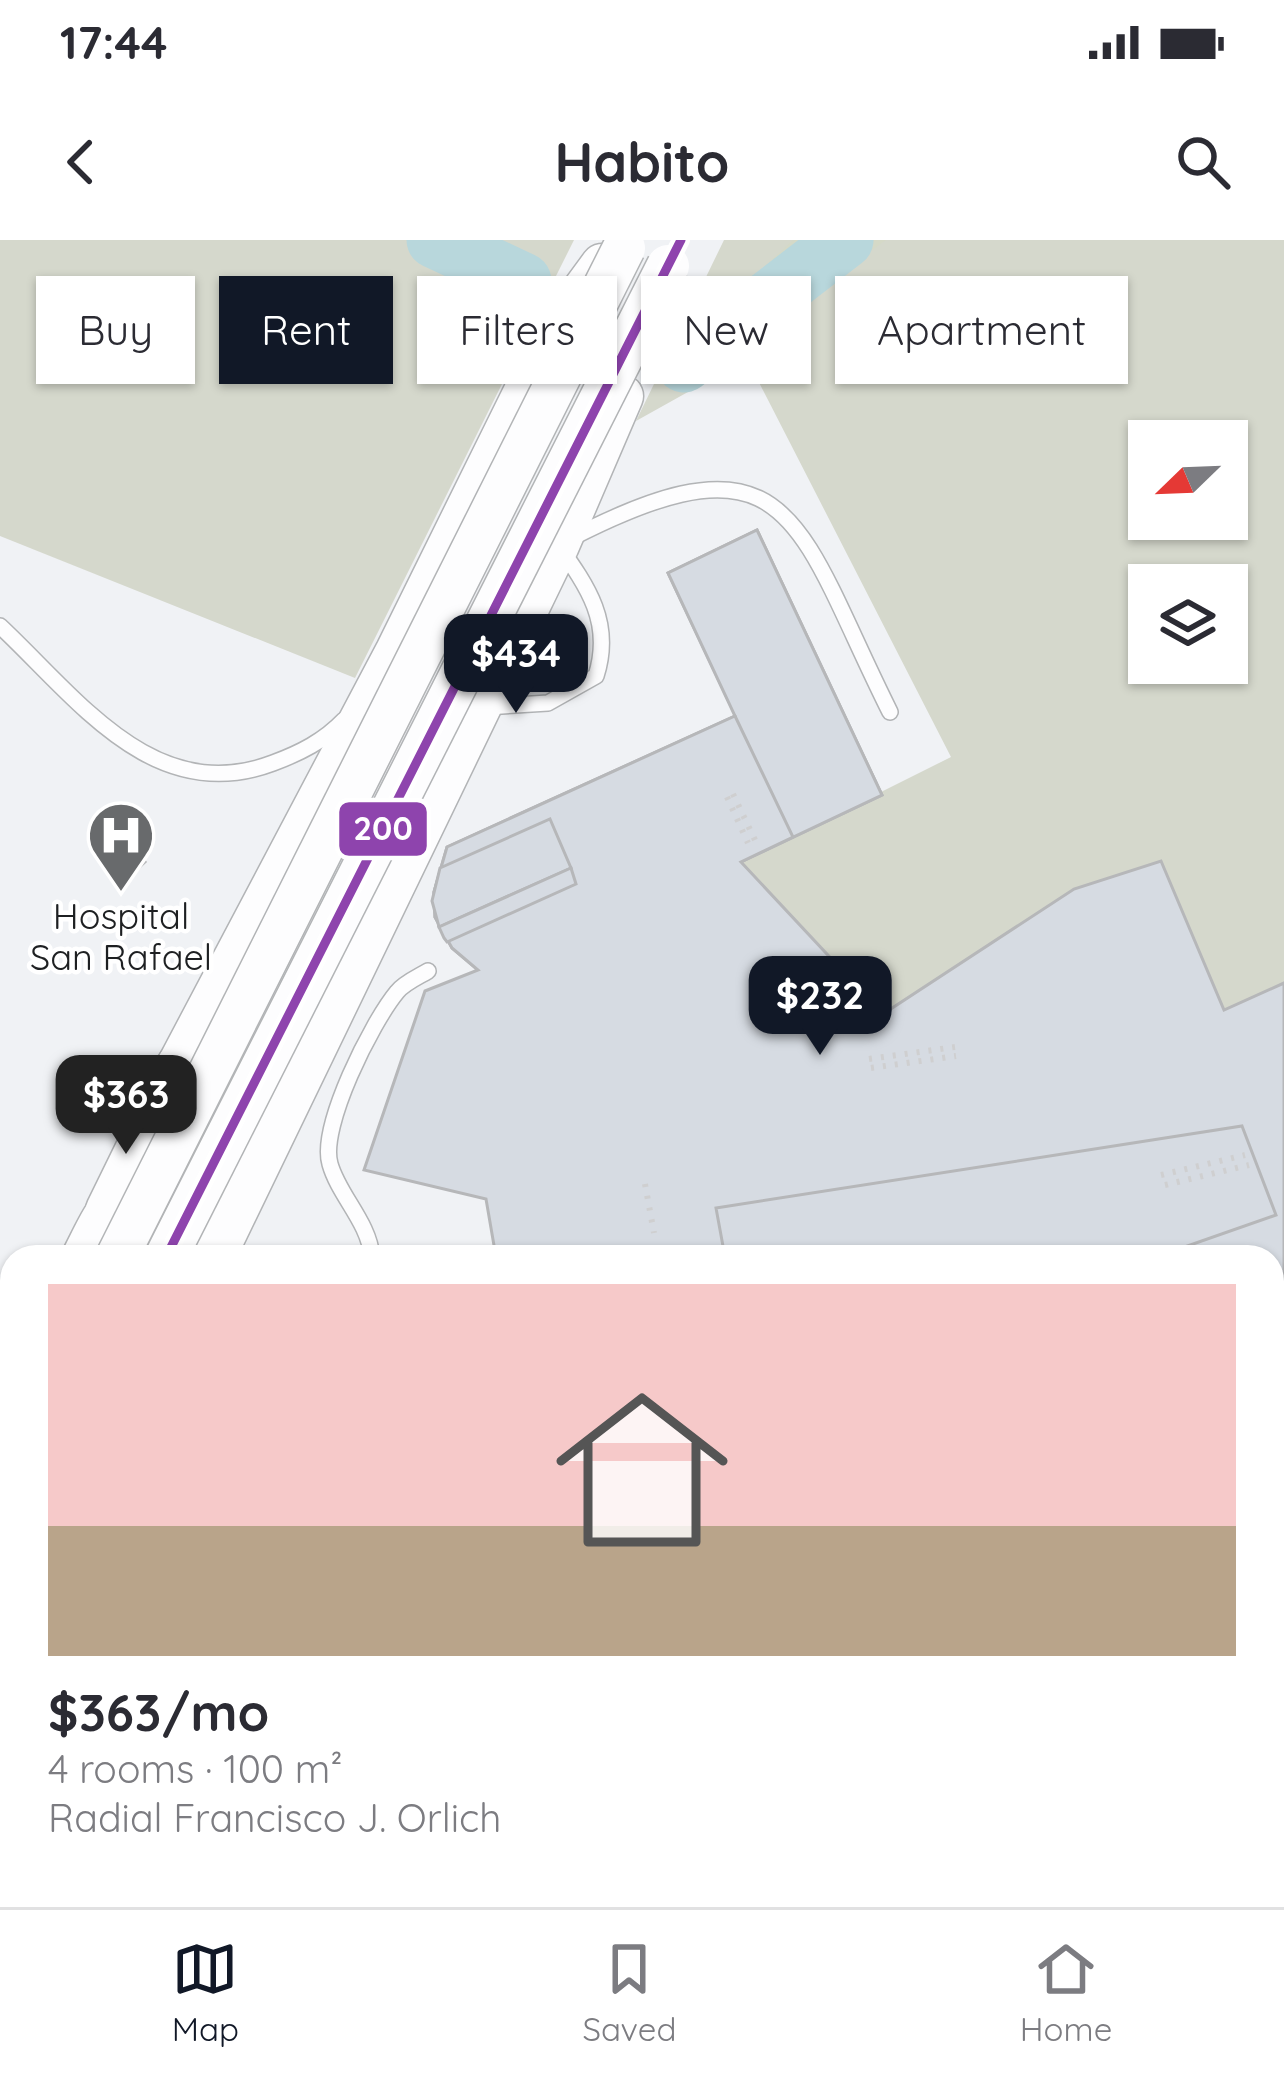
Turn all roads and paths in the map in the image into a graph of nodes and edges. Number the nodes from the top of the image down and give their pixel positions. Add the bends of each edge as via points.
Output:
1 (624, 242) edge
2 (677, 249) edge
3 (558, 545) junction
4 (0, 626) edge
5 (397, 651) junction
6 (477, 707) junction
7 (890, 712) dead end
8 (730, 796) dead end
9 (752, 842) dead end
10 (428, 970) dead end
11 (955, 1051) dead end
12 (179, 1064) junction
13 (870, 1064) dead end
14 (1245, 1155) dead end
15 (263, 1156) junction
16 (1249, 1165) dead end
17 (1161, 1175) dead end
18 (645, 1184) dead end
19 (1165, 1185) dead end
20 (107, 1210) junction
21 (654, 1233) dead end
22 (221, 1241) edge
23 (89, 1245) edge
24 (123, 1245) edge
25 (172, 1245) edge
26 (370, 1245) edge

1 - 5 main road via 558,325
1 - 24 main road, bridge
2 - 3 main road
2 - 25 main road, bridge
3 - 6 main road
3 - 6 lane via 595,602 603,631 596,676 548,703
3 - 7 lane via 674,494 737,488 764,496 796,524
4 - 5 lane via 123,742 201,776 253,771 325,737
5 - 12 main road
6 - 15 main road
8 - 9 path
10 - 26 lane via 398,991 345,1088 326,1146
11 - 13 path
12 - 15 main road via 181,1100
12 - 20 main road
14 - 17 path
15 - 22 main road
16 - 19 path
18 - 21 path
20 - 22 main road via 142,1197
20 - 23 main road

